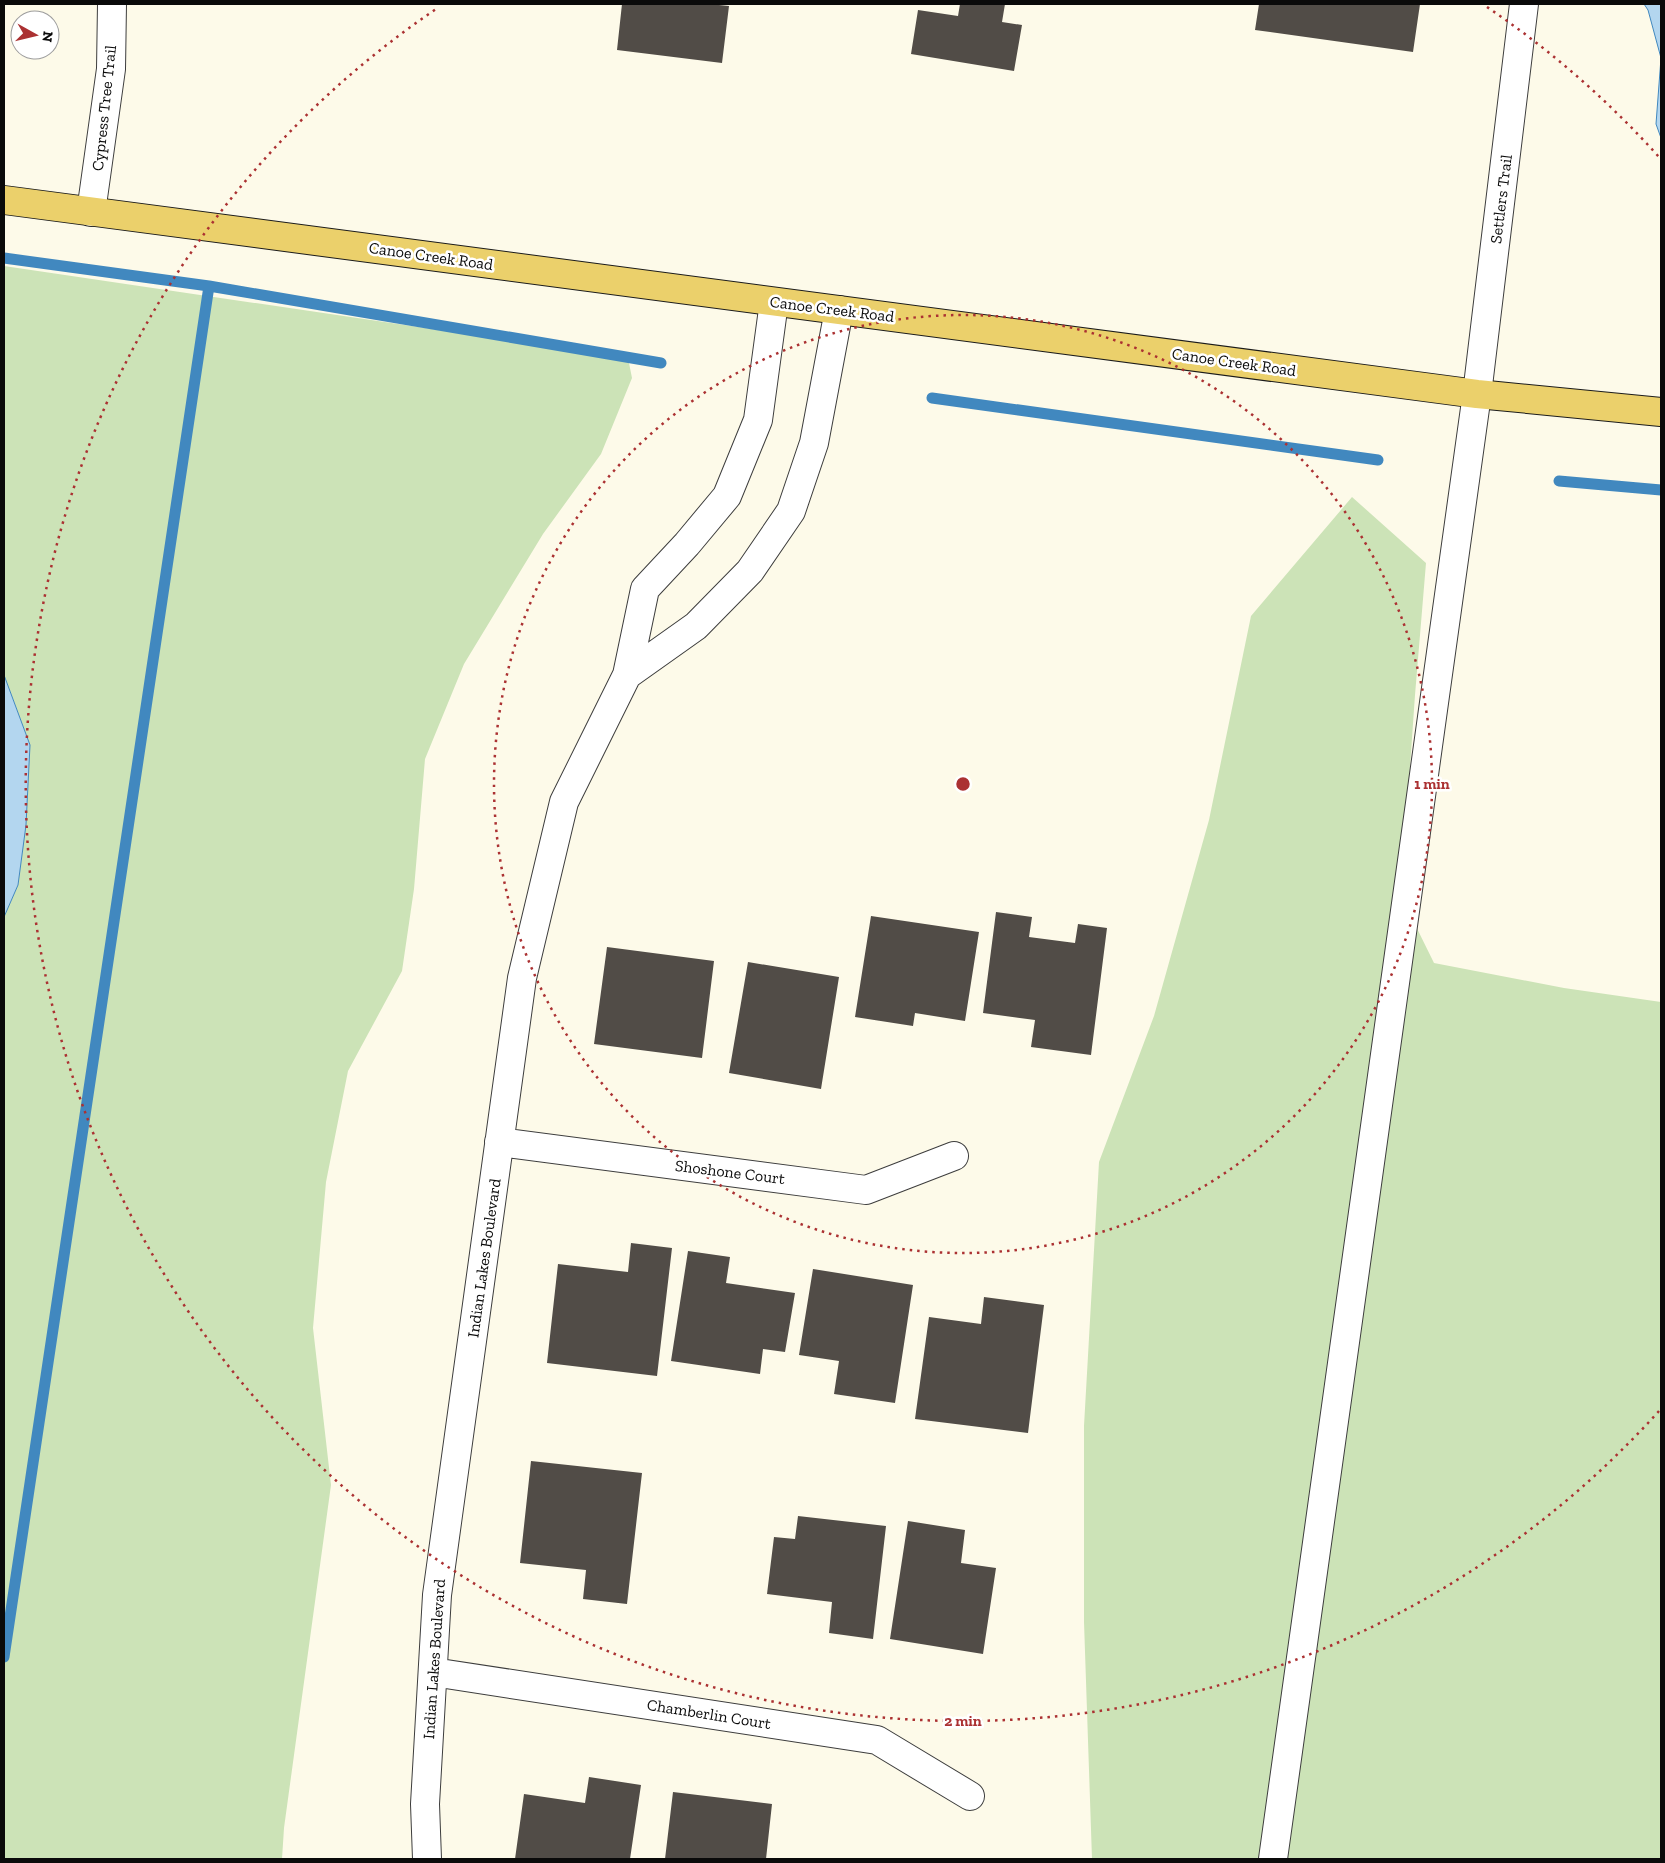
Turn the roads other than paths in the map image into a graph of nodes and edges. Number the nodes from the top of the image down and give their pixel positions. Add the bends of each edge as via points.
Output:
1 (112, 4) edge
2 (1524, 4) edge
3 (4, 200) edge
4 (91, 212) junction
5 (774, 302) junction
6 (839, 310) junction
7 (1477, 394) junction
8 (1661, 412) edge
9 (627, 675) junction
10 (499, 1142) junction
11 (954, 1156) dead end
12 (433, 1672) junction
13 (970, 1796) dead end
14 (427, 1859) edge
15 (1273, 1859) edge

1 - 4 street, Cypress Tree Trail via 111,69
2 - 7 street, Settlers Trail
3 - 4 main road, Canoe Creek Road
4 - 5 main road, Canoe Creek Road
5 - 6 main road, Canoe Creek Road
5 - 9 street, Indian Lakes Boulevard via 758,420 726,496 645,589
6 - 7 main road, Canoe Creek Road
6 - 9 street, Indian Lakes Boulevard via 814,443 791,511 750,571 696,626
7 - 8 main road, Canoe Creek Road
7 - 15 street, Settlers Trail
9 - 10 street, Indian Lakes Boulevard via 564,802 522,978
10 - 11 street, Shoshone Court via 866,1190
10 - 12 street, Indian Lakes Boulevard via 437,1595
12 - 13 street, Chamberlin Court via 877,1740
12 - 14 street, Indian Lakes Boulevard via 425,1804

